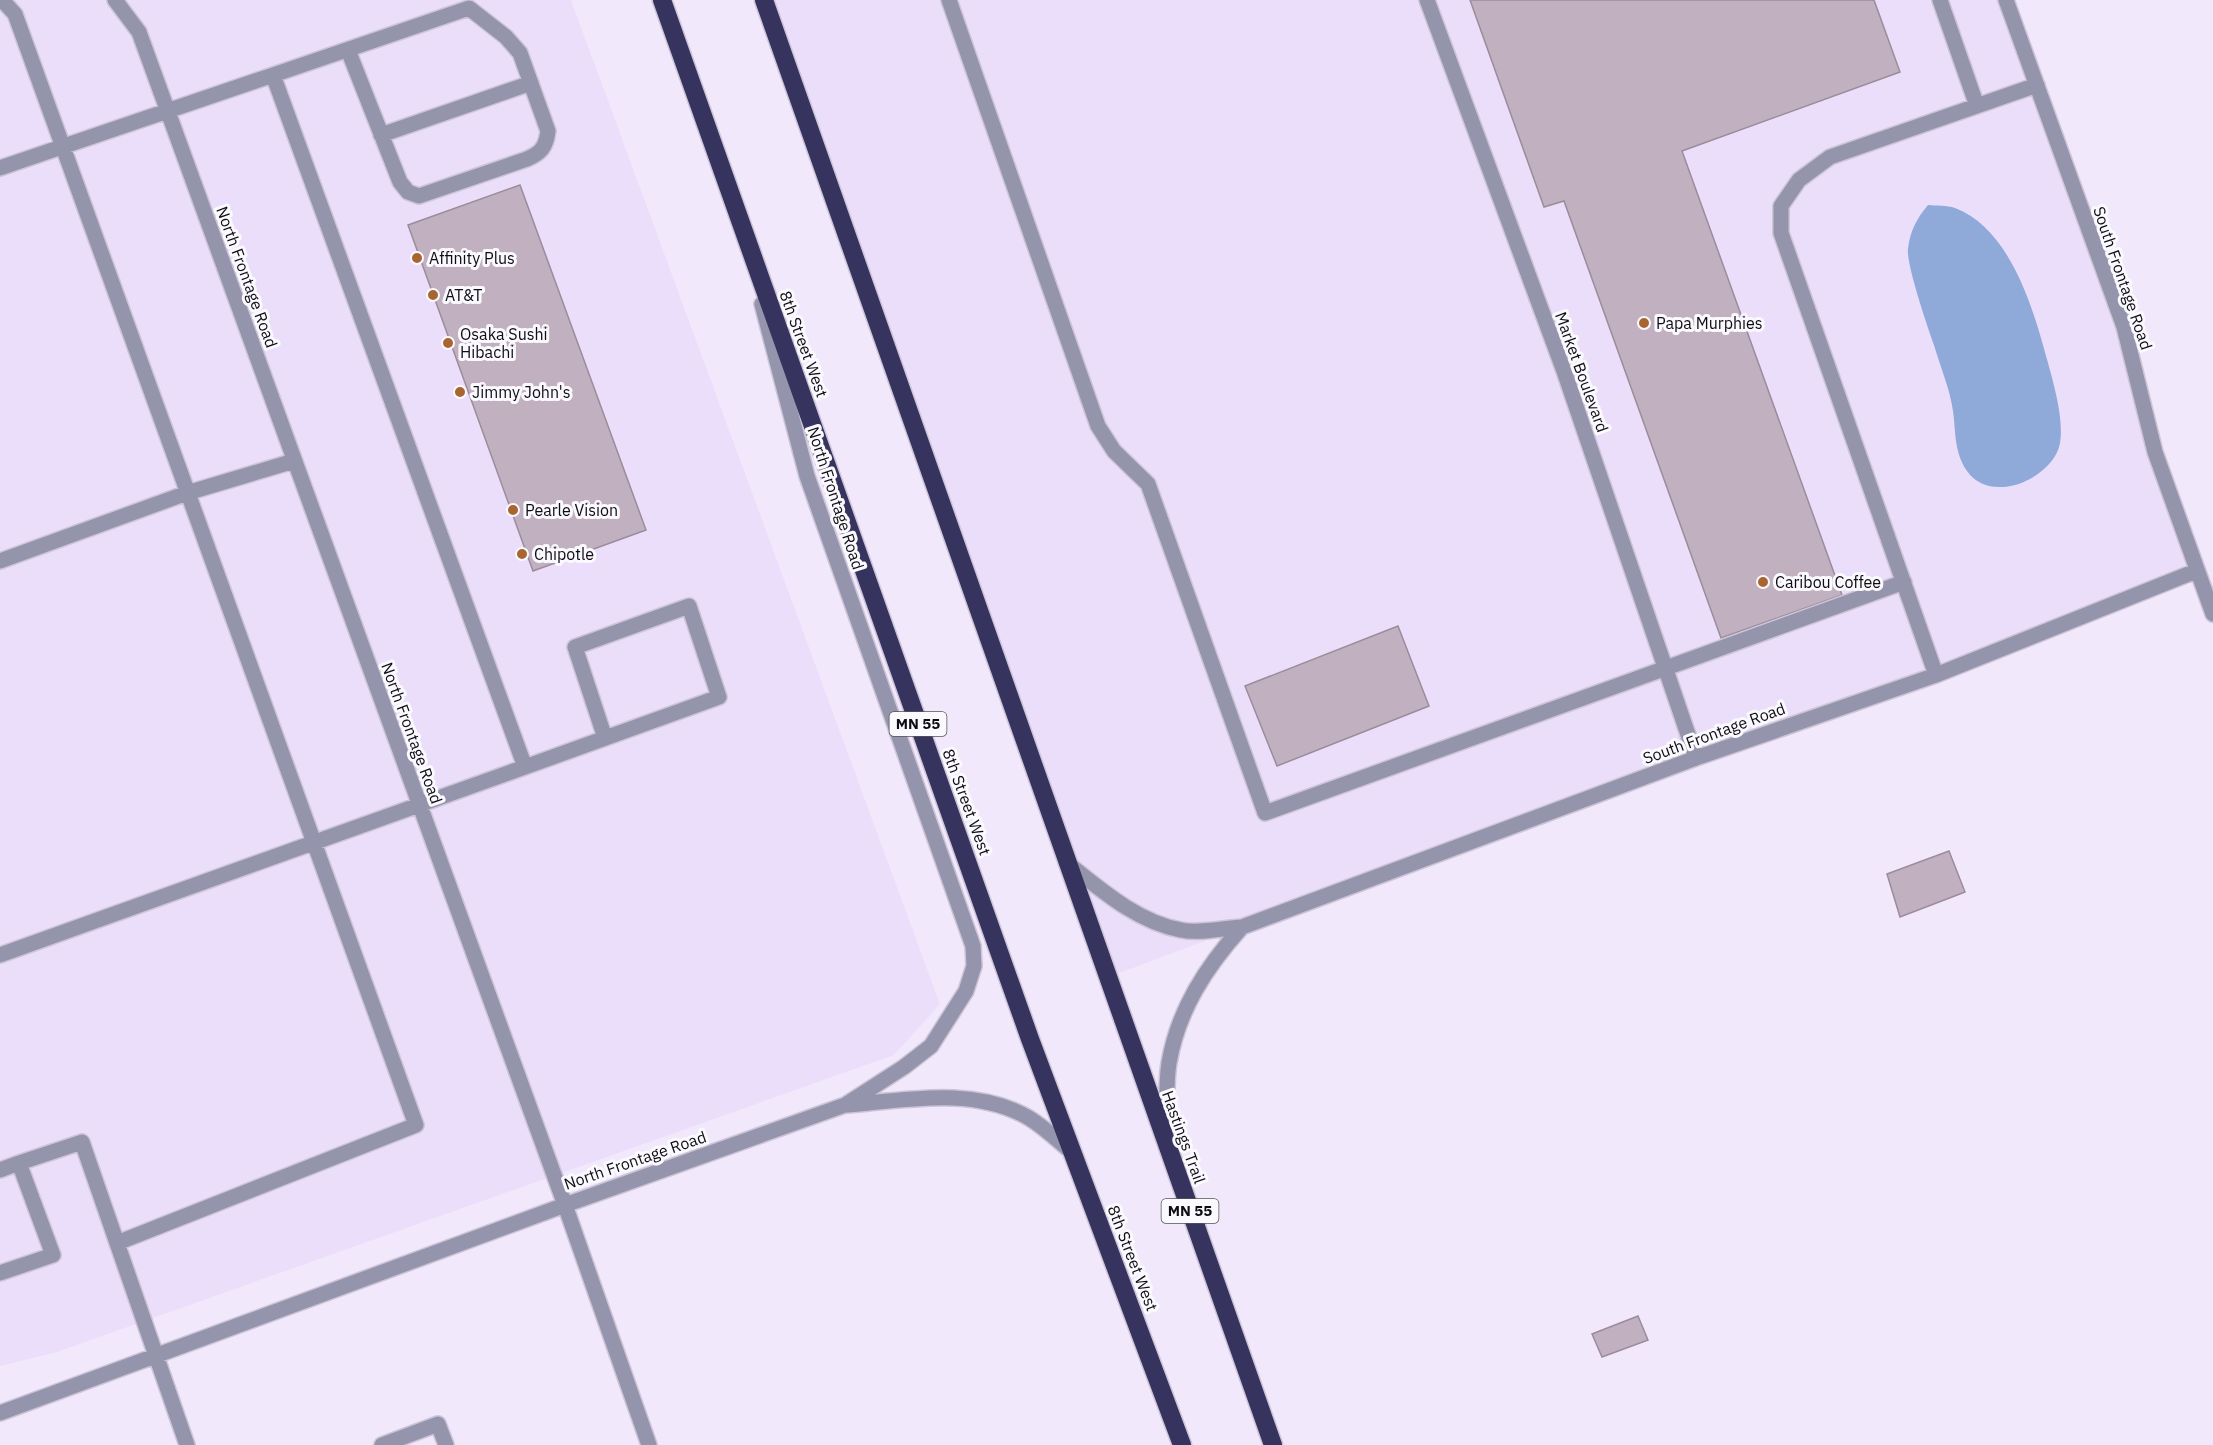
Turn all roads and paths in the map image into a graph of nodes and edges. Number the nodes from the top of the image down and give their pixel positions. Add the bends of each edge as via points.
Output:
1 (2, 0) edge
2 (115, 0) edge
3 (662, 0) edge
4 (764, 0) edge
5 (949, 0) edge
6 (1427, 0) edge
7 (1940, 0) edge
8 (2006, 0) edge
9 (348, 50) junction
10 (273, 75) junction
11 (531, 83) junction
12 (2037, 85) junction
13 (1977, 106) junction
14 (168, 112) junction
15 (381, 135) junction
16 (62, 146) junction
17 (0, 168) edge
18 (741, 225) junction
19 (294, 461) junction
20 (187, 492) junction
21 (0, 561) edge
22 (2196, 571) junction
23 (1904, 582) junction
24 (2213, 614) edge
25 (1665, 669) junction
26 (1936, 675) junction
27 (605, 738) junction
28 (1696, 758) junction
29 (525, 767) junction
30 (419, 805) junction
31 (314, 843) junction
32 (1065, 861) junction
33 (1242, 927) junction
34 (0, 955) edge
35 (845, 1105) junction
36 (1167, 1148) junction
37 (1072, 1152) junction
38 (20, 1163) junction
39 (0, 1170) edge
40 (565, 1205) junction
41 (117, 1242) junction
42 (0, 1273) edge
43 (156, 1357) junction
44 (0, 1413) edge
45 (187, 1445) edge
46 (382, 1445) edge
47 (446, 1445) edge
48 (649, 1445) edge
49 (1182, 1445) edge
50 (1273, 1445) edge

1 - 16 street via 15,14
2 - 14 street, North Frontage Road via 139,32
3 - 18 highway, 8th Street West / MN 55
4 - 32 highway, MN 55
5 - 25 street via 1098,426 1114,451 1148,484 1265,813
6 - 25 street, Market Boulevard via 1565,374
7 - 13 street
8 - 12 street, South Frontage Road
9 - 10 street
9 - 11 street via 469,8 520,53
9 - 15 street
10 - 14 street
10 - 29 street
11 - 15 street
11 - 15 street via 548,131 546,143 539,153 516,163 420,196 408,192 399,182
12 - 13 street
12 - 22 street, South Frontage Road via 2124,327 2155,452
13 - 23 street via 1830,157 1799,180 1780,206 1781,233
14 - 16 street
14 - 19 street, North Frontage Road
16 - 17 street
16 - 20 street
18 - 35 street, North Frontage Road via 807,476 973,946 974,966 966,991 931,1046
18 - 37 highway, 8th Street West / MN 55
19 - 20 street
19 - 30 street, North Frontage Road
20 - 21 street
20 - 31 street
22 - 24 street, South Frontage Road
22 - 26 street, South Frontage Road
23 - 25 street
23 - 26 street
25 - 28 street, Market Boulevard
26 - 28 street, South Frontage Road
27 - 27 street via 719,697 689,606 575,647
27 - 29 street
28 - 33 street, South Frontage Road
29 - 30 street
30 - 31 street
30 - 40 street, North Frontage Road
31 - 34 street
31 - 41 street via 416,1125
32 - 33 street, South Frontage Road via 1116,902 1152,920 1183,931
32 - 36 highway, Hastings Trail / MN 55
33 - 36 street, South Frontage Road via 1211,961 1177,1028 1168,1065
35 - 37 street, North Frontage Road via 915,1099 973,1100 1002,1106 1029,1118
35 - 40 street, North Frontage Road
36 - 50 highway, Hastings Trail / MN 55
37 - 49 highway, 8th Street West / MN 55
38 - 39 street
38 - 41 street via 82,1142
38 - 42 street via 53,1255
40 - 43 street
40 - 48 street
41 - 43 street
43 - 44 street
43 - 45 street
46 - 47 street via 438,1424

